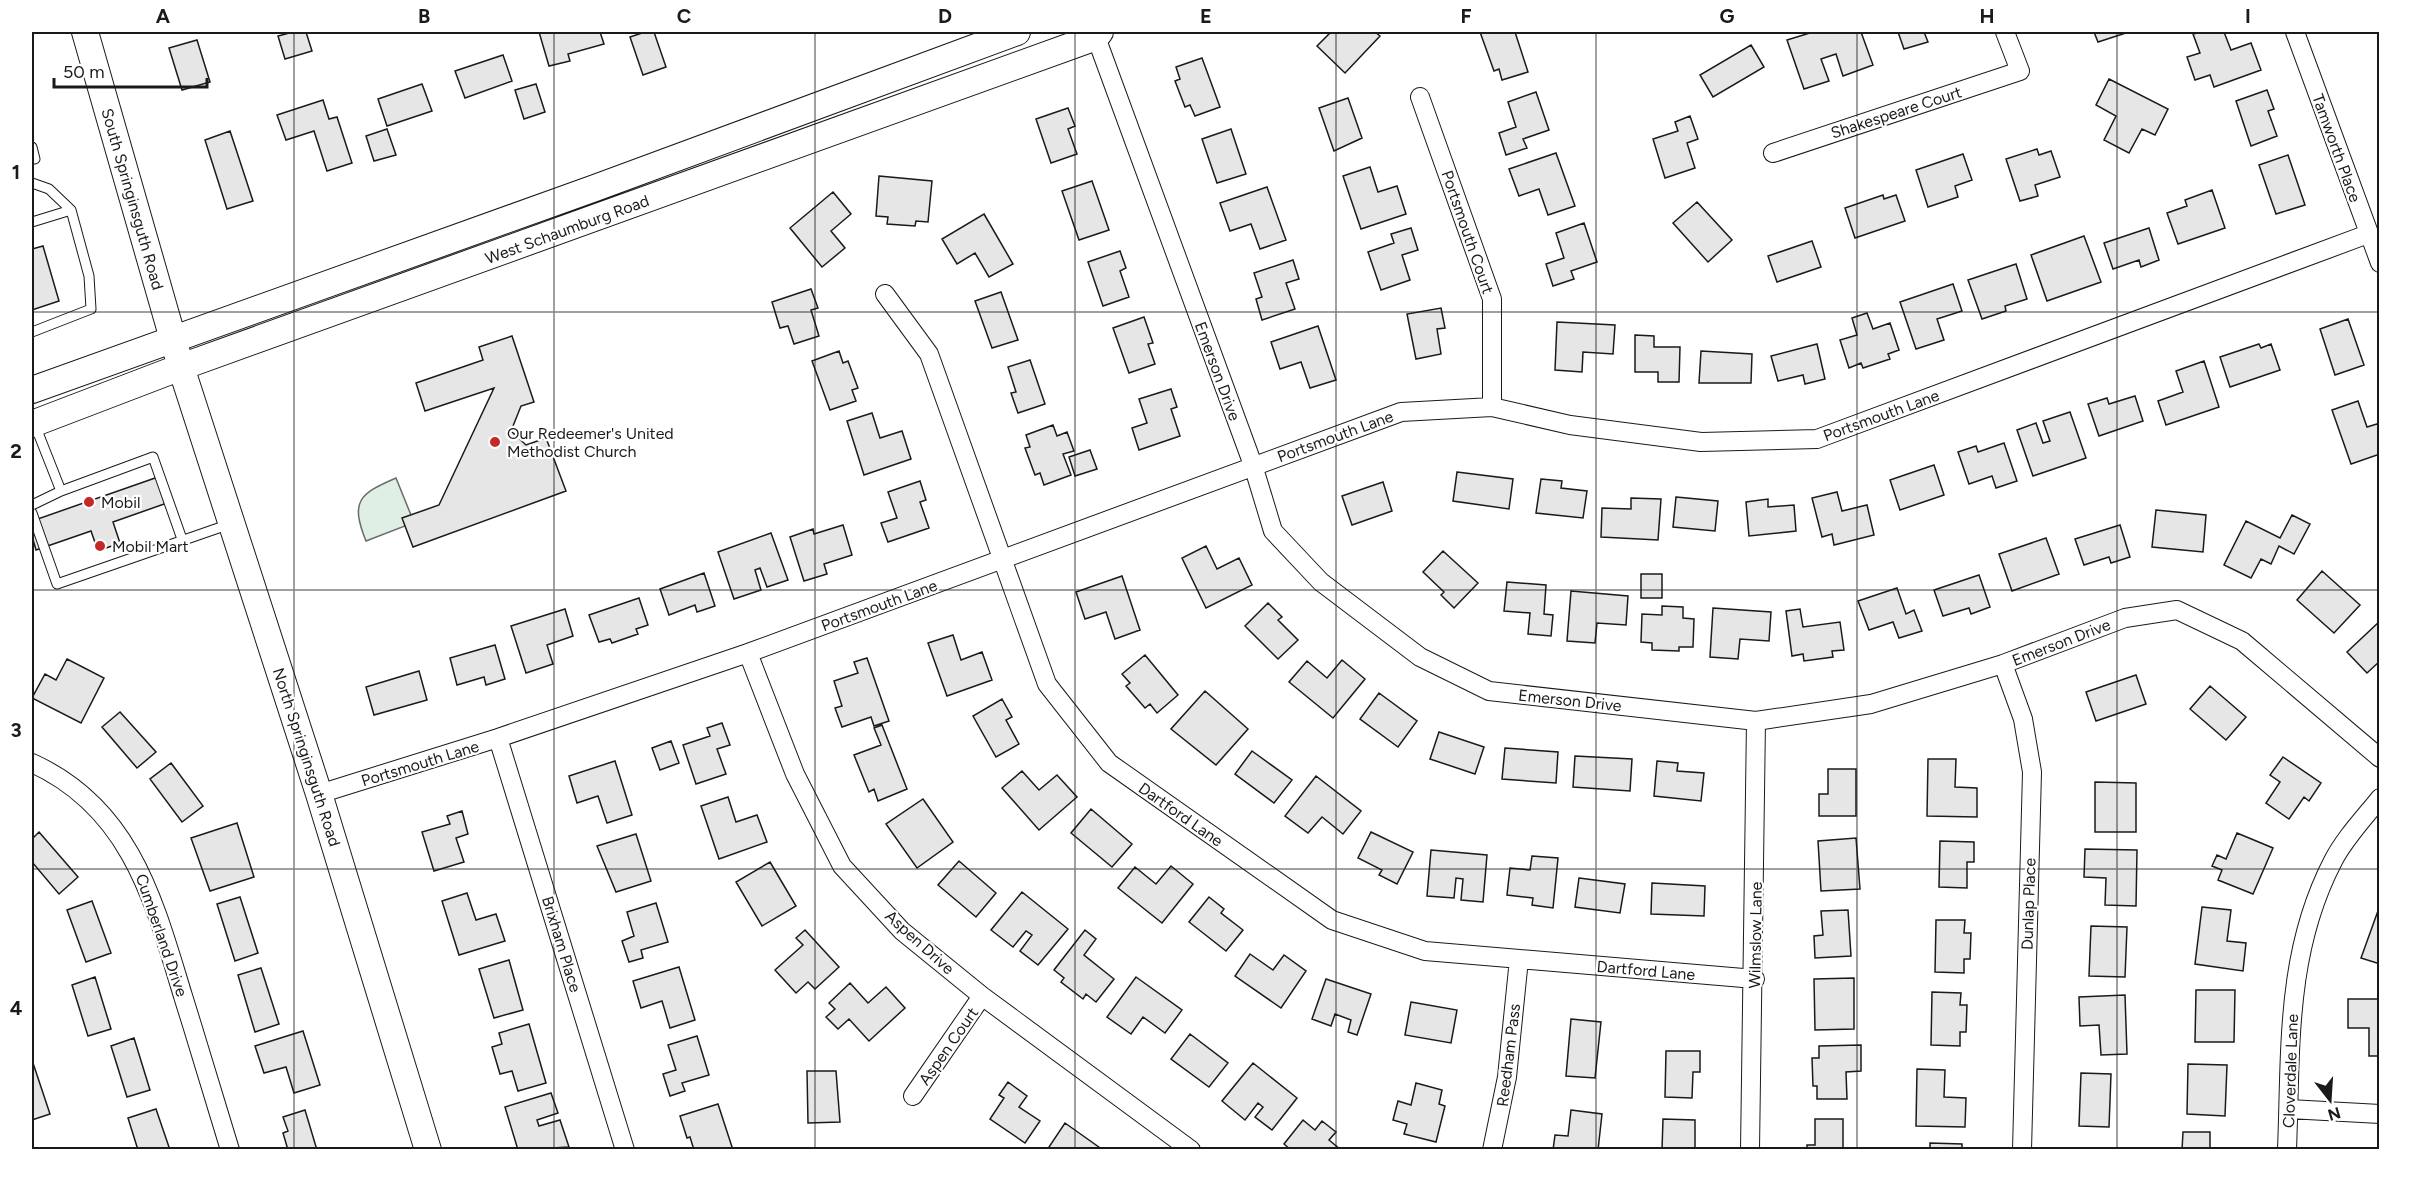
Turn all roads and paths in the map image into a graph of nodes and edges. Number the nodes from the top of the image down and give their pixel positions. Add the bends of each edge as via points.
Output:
1 (85, 32) edge
2 (1017, 32) edge
3 (2005, 32) edge
4 (2295, 32) edge
5 (1098, 34) edge
6 (1420, 97) dead end
7 (32, 147) edge
8 (1773, 153) dead end
9 (35, 159) dead end
10 (32, 183) edge
11 (592, 204) junction
12 (70, 210) junction
13 (32, 222) edge
14 (2368, 234) junction
15 (2379, 263) edge
16 (885, 294) dead end
17 (32, 332) edge
18 (173, 338) junction
19 (181, 367) junction
20 (32, 390) edge
21 (1492, 407) junction
22 (33, 423) edge
23 (1252, 465) junction
24 (61, 491) junction
25 (32, 505) edge
26 (32, 513) edge
27 (232, 523) junction
28 (183, 542) junction
29 (1001, 560) junction
30 (748, 653) junction
31 (2003, 664) junction
32 (1756, 721) junction
33 (498, 738) junction
34 (2379, 758) edge
35 (32, 763) edge
36 (319, 794) junction
37 (2379, 798) edge
38 (1519, 959) junction
39 (1755, 979) junction
40 (982, 996) junction
41 (914, 1096) dead end
42 (2289, 1110) junction
43 (2379, 1114) edge
44 (230, 1149) edge
45 (428, 1149) edge
46 (625, 1149) edge
47 (1191, 1149) edge
48 (1492, 1149) edge
49 (1750, 1149) edge
50 (2022, 1149) edge
51 (2287, 1149) edge

1 - 18 main road, South Springinsguth Road
2 - 11 main road, West Schaumburg Road
3 - 8 street, Shakespeare Court via 2020,71
4 - 14 street, Tamworth Place
5 - 11 main road, West Schaumburg Road
5 - 23 street, Emerson Drive
6 - 21 street, Portsmouth Court via 1492,299
7 - 9 lane
10 - 12 lane via 49,189
11 - 18 main road, West Schaumburg Road
11 - 19 main road, West Schaumburg Road
12 - 13 lane
12 - 17 lane via 89,276 91,309
14 - 15 street, Tamworth Place
14 - 21 street, Portsmouth Lane via 1817,439 1701,442 1570,425
16 - 29 street, Dartford Lane via 929,354
18 - 19 main road, South Springinsguth Road
18 - 20 main road, West Schaumburg Road
19 - 22 main road, West Schaumburg Road
19 - 27 main road, North Springinsguth Road
21 - 23 street, Portsmouth Lane via 1401,412
22 - 24 lane
23 - 29 street, Portsmouth Lane
23 - 32 street, Emerson Drive via 1273,531 1321,582 1419,657 1489,691
24 - 25 lane
24 - 28 lane via 153,457
26 - 28 lane via 57,584
27 - 28 lane
27 - 36 main road, North Springinsguth Road
29 - 30 street, Portsmouth Lane
29 - 38 street, Dartford Lane via 1047,684 1109,763 1332,920 1425,951
30 - 33 street, Portsmouth Lane
30 - 40 street, Aspen Drive via 795,774 842,866 902,931
31 - 32 street, Emerson Drive via 1871,704
31 - 34 street, Emerson Drive via 2124,618 2176,610 2242,641
31 - 50 street, Dunlap Place via 2023,719 2032,772
32 - 39 street, Wilmslow Lane
33 - 36 street, Portsmouth Lane
33 - 46 street, Brixham Place
35 - 44 street, Cumberland Drive via 76,790 101,812 134,858 155,905
36 - 45 main road, North Springinsguth Road
37 - 42 street, Cloverdale Lane via 2333,860 2299,958 2290,1024
38 - 39 street, Dartford Lane
38 - 48 street, Reedham Pass via 1507,1077
39 - 49 street, Wilmslow Lane
40 - 41 street, Aspen Court
40 - 47 street, Aspen Drive
42 - 43 street
42 - 51 street, Cloverdale Lane

